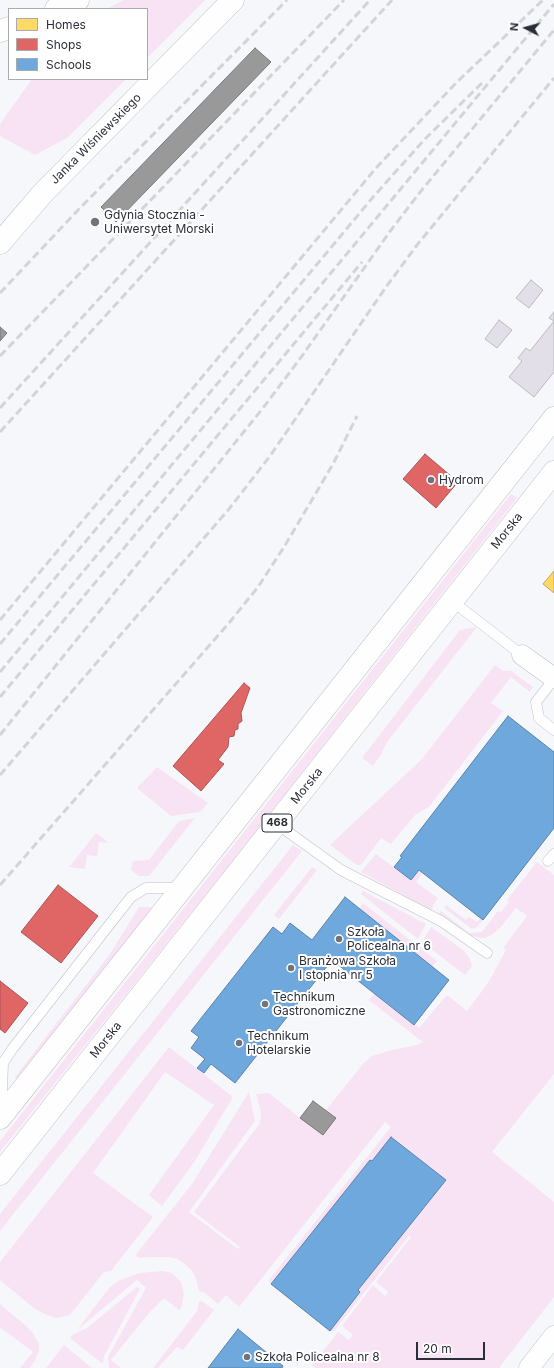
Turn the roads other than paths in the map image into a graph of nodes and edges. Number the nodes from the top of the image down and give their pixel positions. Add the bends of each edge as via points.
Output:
1 (78, 0) edge
2 (233, 0) edge
3 (58, 8) edge
4 (43, 193) junction
5 (0, 221) edge
6 (0, 243) edge
7 (554, 418) edge
8 (554, 472) edge
9 (452, 601) junction
10 (522, 655) joint
11 (554, 679) edge
12 (554, 730) edge
13 (277, 824) junction
14 (183, 888) junction
15 (487, 953) dead end
16 (3, 1115) edge
17 (0, 1174) edge
18 (554, 1336) edge
19 (529, 1368) edge

1 - 3 main road
2 - 4 main road, Janka Wiśniewskiego
4 - 5 main road, Janka Wiśniewskiego
4 - 6 main road, Janka Wiśniewskiego
7 - 14 main road, 468
8 - 9 main road, Morska / 468
9 - 10 lane
9 - 13 main road, Morska / 468
10 - 11 street
11 - 12 lane via 536,702 539,718
13 - 15 lane via 341,870 441,922
13 - 17 main road, Morska / 468
14 - 16 main road, 468
14 - 16 lane via 146,888 130,897 3,1063
18 - 19 street

